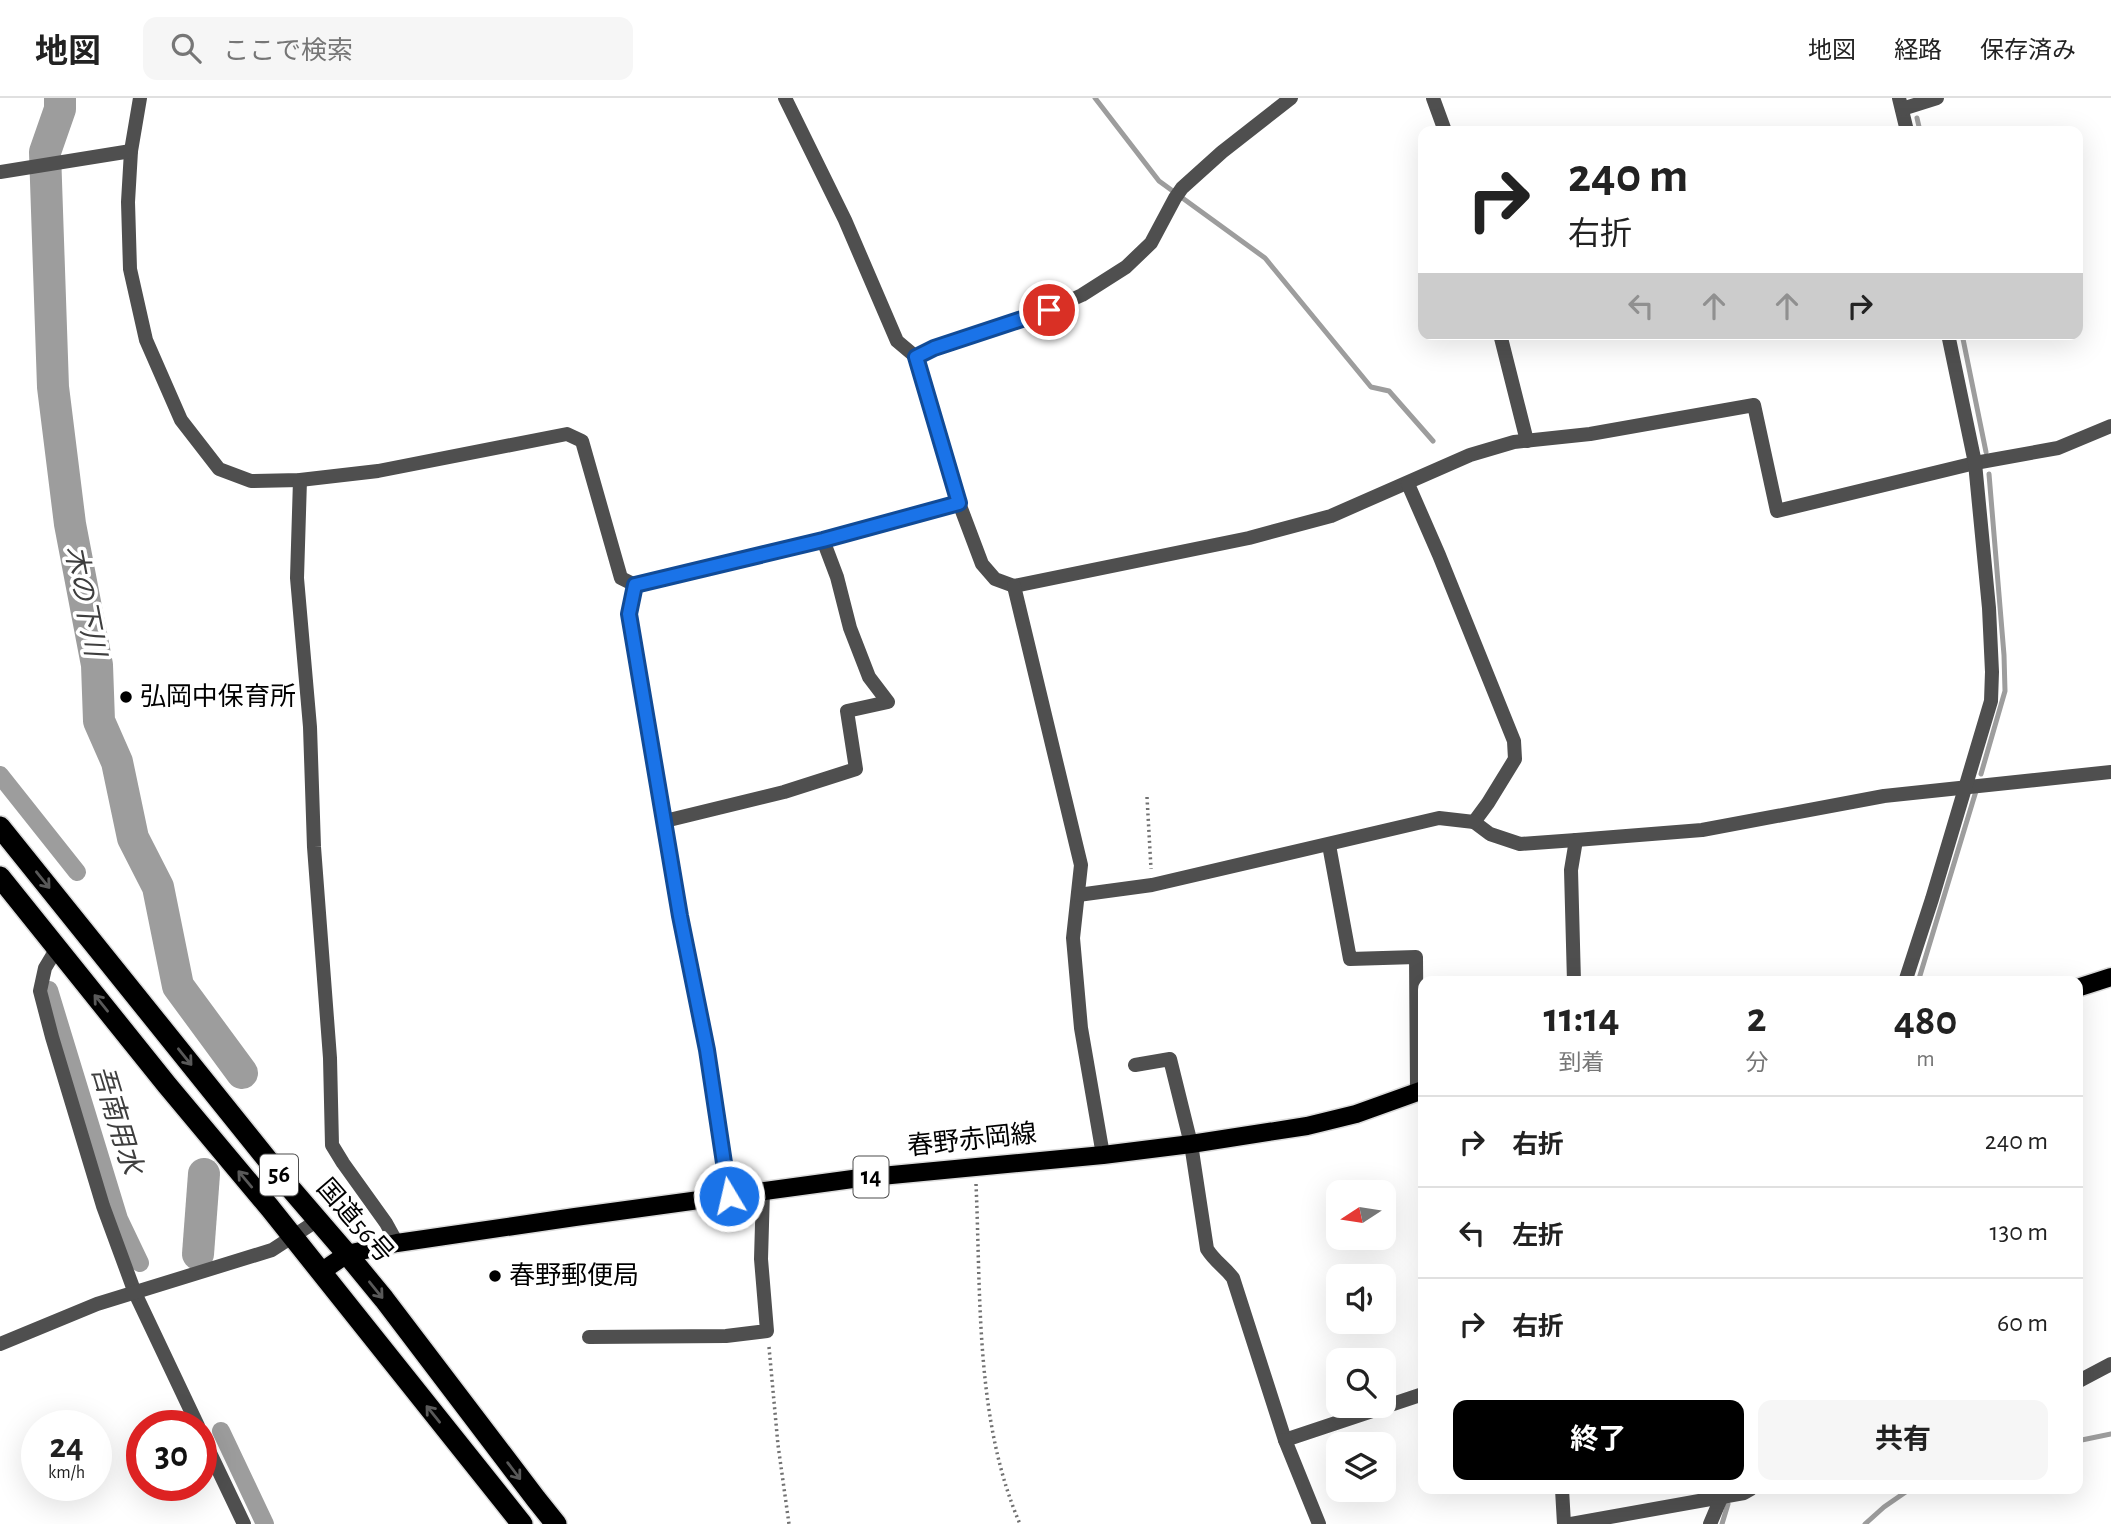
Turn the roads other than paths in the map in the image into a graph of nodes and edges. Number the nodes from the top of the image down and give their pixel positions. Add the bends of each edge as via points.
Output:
1 (140, 98) edge
2 (785, 98) edge
3 (1291, 98) edge
4 (1433, 98) edge
5 (1937, 98) edge
6 (1901, 103) edge
7 (1443, 126) edge
8 (1906, 126) edge
9 (131, 151) junction
10 (0, 173) edge
11 (1502, 340) edge
12 (1949, 340) edge
13 (916, 357) junction
14 (2111, 426) edge
15 (1527, 441) junction
16 (1975, 463) junction
17 (300, 480) junction
18 (1408, 484) junction
19 (959, 503) junction
20 (823, 540) junction
21 (635, 585) junction
22 (1014, 586) junction
23 (2111, 772) edge
24 (1966, 786) junction
25 (665, 821) junction
26 (1474, 822) junction
27 (0, 827) edge
28 (1576, 840) junction
29 (1329, 845) junction
30 (0, 877) edge
31 (1078, 895) junction
32 (57, 948) junction
33 (1574, 976) edge
34 (1907, 976) edge
35 (2111, 977) edge
36 (2083, 986) edge
37 (1418, 1024) edge
38 (1135, 1065) dead end
39 (1418, 1092) edge
40 (1191, 1144) junction
41 (1103, 1154) junction
42 (763, 1190) junction
43 (729, 1196) junction
44 (318, 1220) junction
45 (293, 1238) junction
46 (397, 1243) junction
47 (348, 1254) junction
48 (321, 1272) junction
49 (135, 1293) junction
50 (589, 1337) dead end
51 (0, 1344) edge
52 (2111, 1364) edge
53 (2083, 1379) edge
54 (1418, 1396) edge
55 (190, 1410) edge
56 (1285, 1440) junction
57 (217, 1467) edge
58 (1562, 1494) edge
59 (1718, 1494) edge
60 (1723, 1494) edge
61 (244, 1524) edge
62 (522, 1524) edge
63 (556, 1524) edge
64 (1319, 1524) edge
65 (1564, 1524) edge
66 (1571, 1524) edge
67 (1710, 1524) edge

1 - 9 street
2 - 13 street via 897,341
3 - 13 street via 1179,193 1151,243 1126,267 1049,310
4 - 7 street
5 - 6 street
6 - 8 street
9 - 10 street
9 - 17 street via 130,269 146,340 181,420 219,469 251,481
11 - 15 street
12 - 16 street
13 - 19 street
14 - 16 street via 2058,448
15 - 16 street via 1754,405 1777,511
15 - 18 street via 1470,454
16 - 24 street via 1992,672 1991,701
17 - 21 street via 378,471 568,434 582,440 621,579
17 - 46 street via 297,578 310,727 332,1145
18 - 22 street via 1331,516 1261,535
18 - 26 street via 1514,741 1515,759
19 - 20 street
19 - 22 street via 982,564 995,579
20 - 21 street
20 - 25 street via 869,677 888,702 847,711 856,769
21 - 25 street via 629,614
22 - 31 street via 1080,865
23 - 24 street
24 - 28 street via 1884,796 1702,830
24 - 34 street
25 - 43 street
26 - 28 street via 1490,834 1520,844
26 - 29 street via 1439,818
27 -> 44 highway, 国道56号 / 56
28 - 33 street via 1571,870
29 - 31 street via 1152,885
29 - 37 street via 1350,960 1416,957
30 - 32 highway, 56
31 - 41 street via 1073,938
45 -> 32 highway, 56
32 - 49 street via 45,968 40,991 103,1206
35 - 36 main road
38 - 40 street via 1170,1059
39 - 40 main road, 春野赤岡線 / 14 via 1307,1126
40 - 41 main road, 春野赤岡線 / 14
40 - 56 street via 1207,1249 1233,1278
41 - 42 main road, 春野赤岡線 / 14
42 - 43 main road, 春野赤岡線 / 14
42 - 50 street via 761,1259 767,1331 726,1336
43 - 46 main road, 春野赤岡線 / 14
44 - 45 street
44 - 47 highway, 国道56号 / 56
45 - 48 highway, 56
45 - 49 street via 272,1250
46 - 47 main road, 春野赤岡線 / 14
47 - 48 main road, 春野赤岡線 / 14
47 -> 63 highway, 国道56号 / 56
62 -> 48 highway, 56
49 - 51 street
49 - 55 street
52 - 53 street
54 - 56 street
56 - 64 street
57 - 61 street
58 - 65 street
59 - 66 street
60 - 67 street

